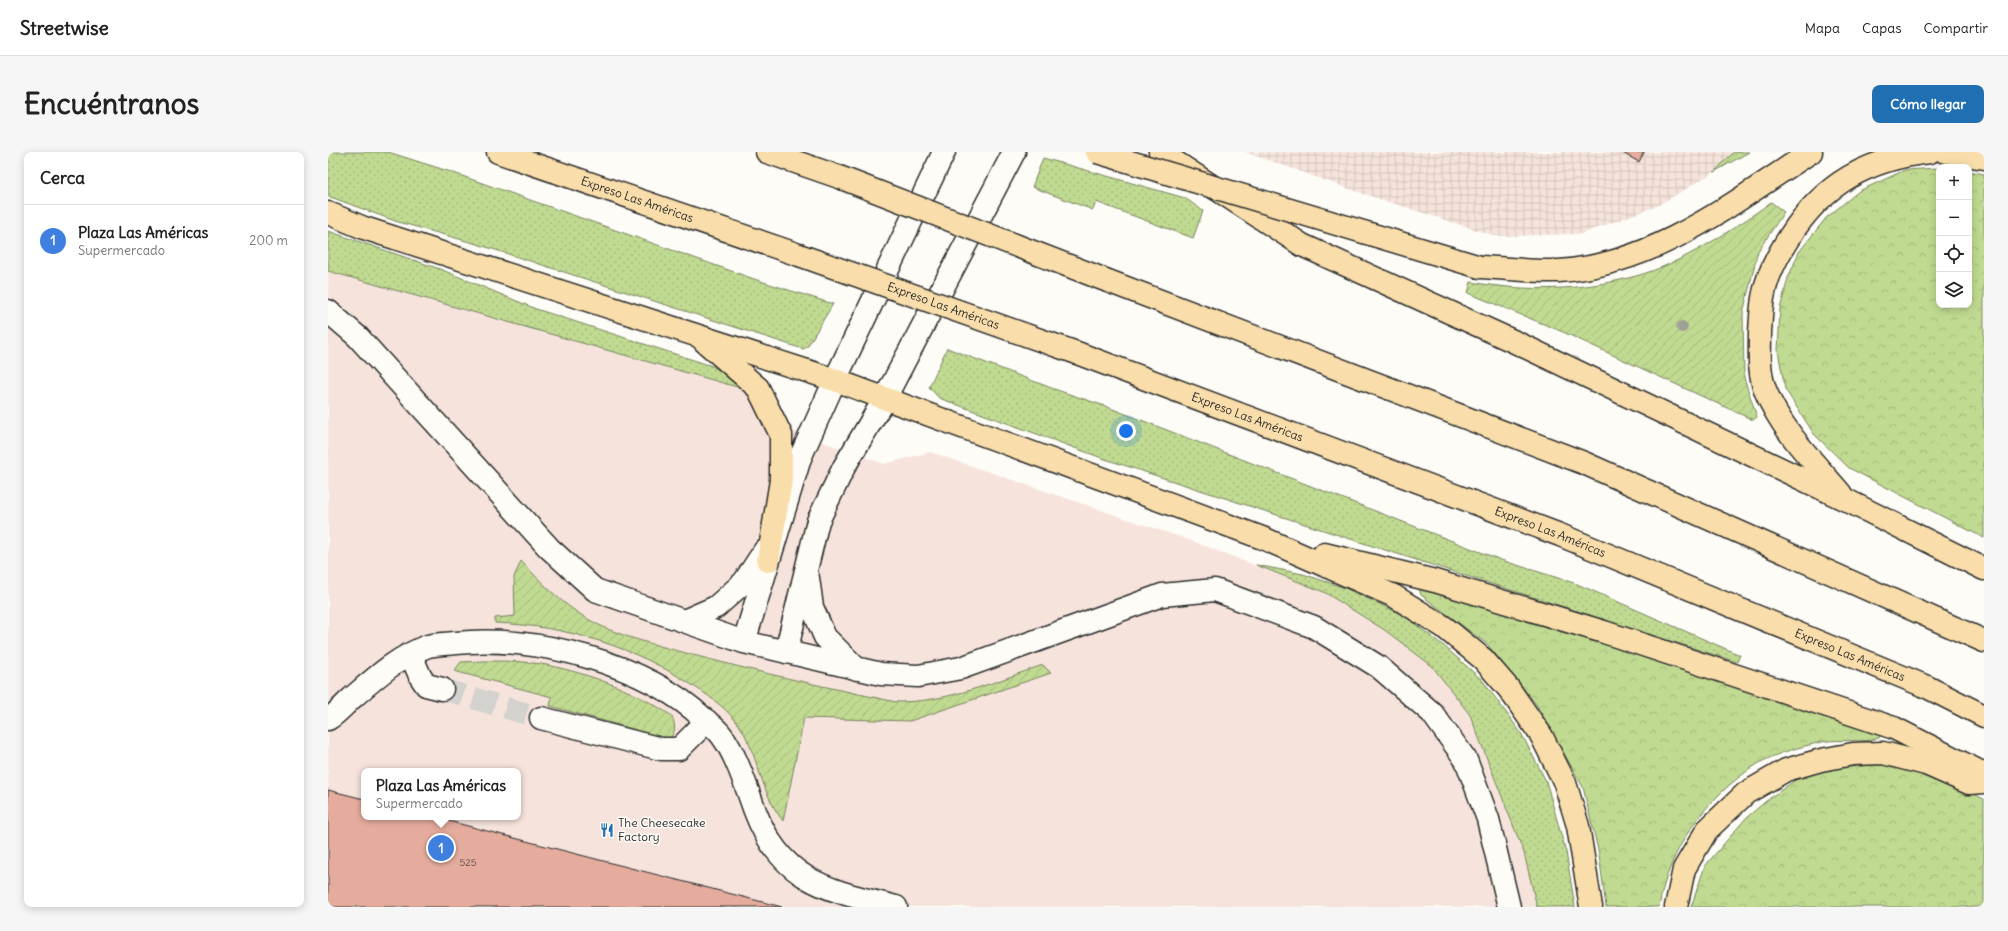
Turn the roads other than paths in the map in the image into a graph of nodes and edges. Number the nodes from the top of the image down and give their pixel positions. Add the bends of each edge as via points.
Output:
1 (498, 152) edge
2 (767, 152) edge
3 (944, 152) edge
4 (1014, 152) edge
5 (1097, 152) edge
6 (1811, 152) edge
7 (1930, 152) edge
8 (1946, 152) edge
9 (1166, 155) edge
10 (1984, 158) edge
11 (328, 213) edge
12 (328, 311) edge
13 (697, 335) junction
14 (835, 380) junction
15 (884, 398) junction
16 (1846, 500) junction
17 (776, 531) junction
18 (1265, 539) junction
19 (768, 561) joint
20 (807, 568) junction
21 (1984, 569) edge
22 (684, 621) junction
23 (1984, 641) edge
24 (744, 642) junction
25 (786, 652) junction
26 (411, 655) junction
27 (857, 669) junction
28 (442, 688) tunnel mouth
29 (1984, 716) edge
30 (541, 718) tunnel mouth
31 (328, 719) edge
32 (707, 721) junction
33 (1978, 777) edge
34 (896, 907) edge
35 (1509, 907) edge
36 (1591, 907) edge
37 (1676, 907) edge

1 - 29 highway, Expreso Las Américas, bridge via 1077,353 1560,535 1927,687
2 - 23 highway, bridge via 1584,463
3 - 14 street
4 - 15 street
5 - 6 highway, bridge via 1480,266 1559,271 1595,266 1631,256 1695,227
7 - 16 highway via 1884,161 1857,172 1832,187 1812,207 1787,240 1771,269 1763,294 1759,363 1766,391 1791,436
8 - 10 highway
9 - 16 highway via 1302,245 1515,342
11 - 13 highway via 364,228
12 - 22 street via 358,337 549,548 595,590
13 - 14 highway
13 - 17 highway via 758,388 781,435 781,480
14 - 15 highway
14 - 17 street via 800,458
15 - 18 highway
15 - 20 street via 844,467 818,521
16 - 21 highway
17 - 19 highway
17 - 22 street via 744,582 716,607
18 - 33 highway via 1435,581 1604,632 1894,728
18 - 36 highway via 1394,596 1444,627 1483,659 1499,677 1541,735 1565,783 1578,826
19 - 24 street
20 - 25 street
20 - 27 street via 812,607 825,637
22 - 24 street
24 - 25 street
25 - 27 street
26 - 28 street via 426,685
26 - 31 street via 401,659
26 - 32 street via 429,646 473,641 540,645 599,661 646,679 689,705
27 - 35 street via 881,674 918,676 961,668 1162,595 1215,590 1314,627 1379,667 1432,713 1466,760 1488,819
30 - 32 street via 661,749 679,749
32 - 34 street via 722,736 743,776 759,821 776,853 795,871 832,891
33 - 37 highway via 1883,753 1854,754 1786,770 1746,793 1708,830 1684,869

